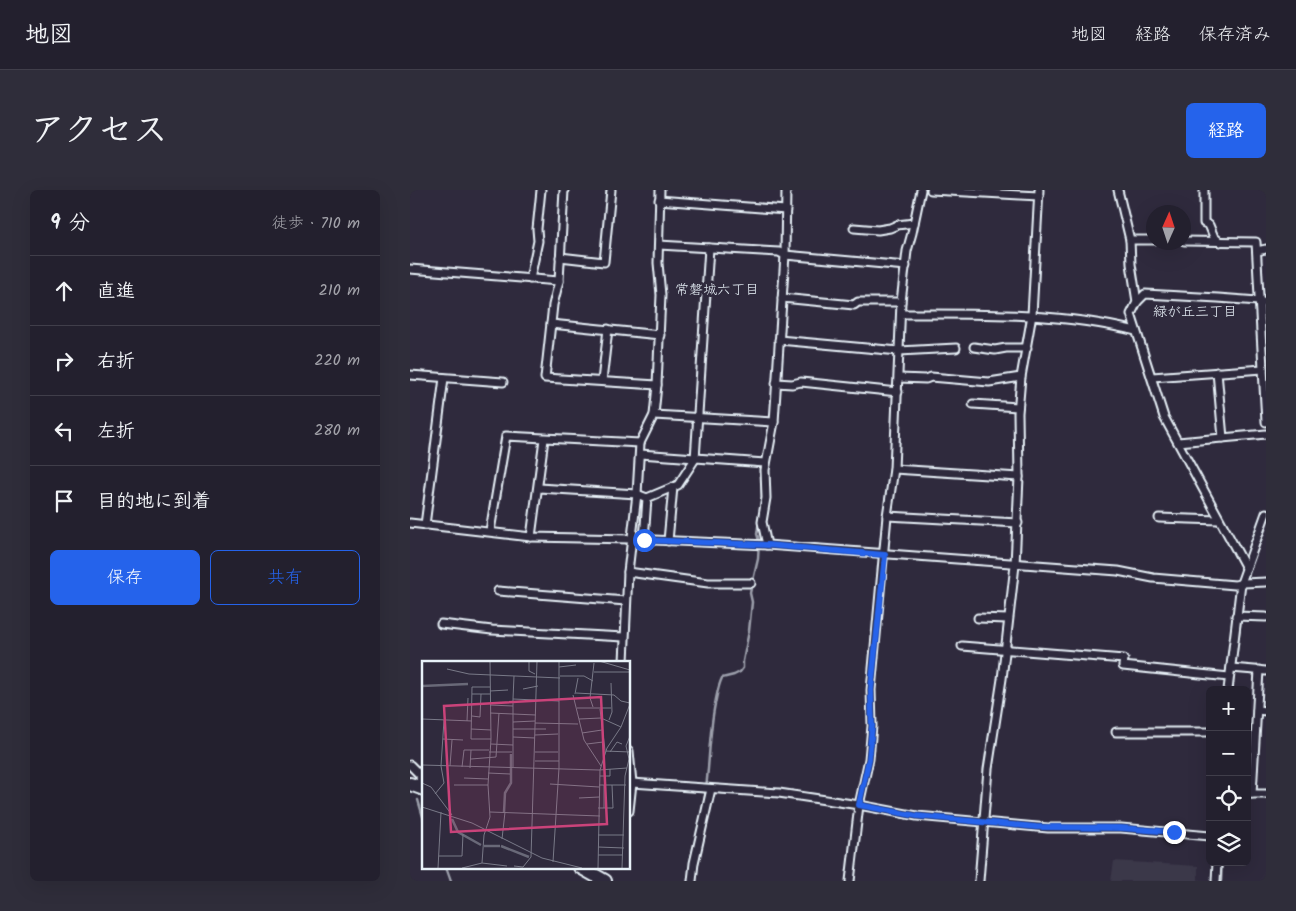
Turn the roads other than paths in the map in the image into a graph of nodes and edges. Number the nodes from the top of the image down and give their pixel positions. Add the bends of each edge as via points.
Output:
1 (541, 190) edge
2 (564, 190) edge
3 (611, 190) edge
4 (660, 190) edge
5 (786, 190) edge
6 (920, 190) edge
7 (931, 190) edge
8 (1118, 190) edge
9 (1204, 190) edge
10 (1039, 193) edge
11 (659, 200) junction
12 (786, 210) junction
13 (914, 223) junction
14 (854, 228) dead end
15 (1130, 240) junction
16 (1146, 240) edge
17 (1191, 241) edge
18 (1220, 242) junction
19 (659, 245) junction
20 (709, 248) junction
21 (1266, 249) edge
22 (1257, 251) junction
23 (785, 255) junction
24 (560, 257) junction
25 (906, 266) junction
26 (410, 268) edge
27 (530, 279) junction
28 (559, 281) junction
29 (782, 298) junction
30 (901, 302) junction
31 (1137, 302) junction
32 (1262, 302) edge
33 (902, 314) junction
34 (1032, 315) junction
35 (551, 324) junction
36 (608, 329) junction
37 (1136, 331) junction
38 (660, 335) junction
39 (779, 340) junction
40 (974, 347) dead end
41 (956, 348) dead end
42 (1027, 348) junction
43 (899, 351) junction
44 (1263, 369) junction
45 (1217, 372) junction
46 (410, 375) edge
47 (1021, 377) junction
48 (1152, 377) junction
49 (444, 378) junction
50 (898, 378) junction
51 (602, 381) junction
52 (503, 382) dead end
53 (776, 383) junction
54 (657, 385) junction
55 (898, 392) junction
56 (973, 404) dead end
57 (1018, 407) junction
58 (654, 415) junction
59 (698, 418) junction
60 (774, 422) junction
61 (1266, 422) edge
62 (1266, 434) edge
63 (1223, 438) junction
64 (544, 439) junction
65 (1178, 442) junction
66 (640, 443) junction
67 (640, 454) junction
68 (695, 459) junction
69 (765, 463) junction
70 (894, 469) junction
71 (1019, 477) junction
72 (673, 487) junction
73 (539, 488) junction
74 (637, 494) junction
75 (647, 498) junction
76 (1266, 512) edge
77 (887, 516) junction
78 (1159, 518) dead end
79 (1220, 520) junction
80 (1018, 523) junction
81 (410, 524) edge
82 (425, 525) junction
83 (490, 531) junction
84 (531, 537) junction
85 (630, 539) junction
86 (644, 540) junction
87 (668, 541) junction
88 (767, 545) junction
89 (885, 555) junction
90 (1015, 565) junction
91 (1246, 566) junction
92 (628, 572) junction
93 (1266, 582) edge
94 (751, 583) dead end
95 (1241, 583) junction
96 (498, 591) dead end
97 (626, 601) junction
98 (1236, 616) junction
99 (978, 618) dead end
100 (1266, 618) edge
101 (1008, 619) junction
102 (441, 624) dead end
103 (624, 637) junction
104 (962, 646) dead end
105 (1004, 648) junction
106 (624, 661) edge
107 (1231, 668) junction
108 (1263, 670) edge
109 (1229, 677) junction
110 (1228, 686) edge
111 (1257, 710) junction
112 (1266, 711) edge
113 (1116, 732) dead end
114 (1206, 732) edge
115 (630, 762) edge
116 (410, 765) edge
117 (1251, 776) edge
118 (632, 783) junction
119 (418, 787) edge
120 (711, 789) junction
121 (1251, 794) edge
122 (1266, 794) edge
123 (630, 802) edge
124 (859, 805) junction
125 (984, 821) junction
126 (1206, 836) edge
127 (1217, 866) edge
128 (582, 868) edge
129 (600, 877) edge
130 (692, 881) edge
131 (850, 881) edge
132 (979, 881) edge
133 (1218, 881) edge

1 - 27 street via 538,241
2 - 24 street
3 - 24 street via 604,262
4 - 11 street
5 - 12 street
6 - 13 street
7 - 10 street
8 - 15 street
9 - 18 street via 1204,223 1209,224 1214,237
10 - 34 street
11 - 12 street
11 - 19 street
12 - 23 street
13 - 14 street via 878,230
13 - 25 street
15 - 16 street
15 - 31 street
17 - 18 street
18 - 22 street via 1256,242
19 - 20 street
19 - 38 street
20 - 23 street via 780,252
20 - 59 street
21 - 22 street
22 - 32 street
23 - 25 street
23 - 29 street
24 - 28 street
25 - 30 street
26 - 27 street
27 - 28 street
28 - 35 street
29 - 30 street via 854,305 858,302
29 - 39 street
30 - 33 street
31 - 32 street via 1145,294
31 - 37 street via 1131,314
32 - 44 street
33 - 34 street
33 - 43 street
34 - 37 street via 1107,324
34 - 42 street
35 - 36 street
35 - 51 street via 545,378
36 - 38 street
36 - 51 street
37 - 48 street
38 - 54 street
39 - 43 street
39 - 53 street
40 - 42 street via 995,350
41 - 43 street
42 - 47 street
43 - 50 street
44 - 45 street
44 - 61 street
45 - 48 street
45 - 63 street
46 - 49 street
47 - 50 street via 989,382
47 - 57 street
48 - 65 street via 1164,417
49 - 52 street
49 - 82 street
50 - 55 street
51 - 54 street
53 - 55 street via 801,382
53 - 60 street
54 - 58 street
55 - 70 street
56 - 57 street
57 - 71 street
58 - 59 street
58 - 66 street
59 - 60 street
59 - 68 street
60 - 69 street
62 - 63 street
63 - 65 street
64 - 66 street
64 - 73 street
64 - 83 street via 506,436
65 - 79 street
66 - 67 street
67 - 68 street
67 - 74 street
68 - 69 street
68 - 72 street via 678,485
69 - 88 street via 766,498 762,522
70 - 71 street
70 - 77 street
71 - 80 street
72 - 75 street
72 - 87 street
73 - 74 street
73 - 84 street
74 - 75 street
74 - 85 street
75 - 86 street
76 - 91 street
77 - 80 street
77 - 89 street
78 - 79 street
79 - 91 street
80 - 90 street
81 - 82 street
82 - 83 street
83 - 84 street
84 - 85 street
85 - 86 street
85 - 92 street
86 - 87 street
87 - 88 street
88 - 89 street
89 - 90 street
89 - 124 street via 871,690 869,759
90 - 95 street via 1118,571 1235,586
90 - 101 street
91 - 95 street
92 - 94 street via 708,583
92 - 97 street
93 - 95 street
95 - 98 street
96 - 97 street
97 - 103 street
98 - 100 street
98 - 107 street
99 - 101 street
101 - 105 street
102 - 103 street
103 - 106 street
104 - 105 street
105 - 109 street via 1124,659 1123,666
105 - 125 street
107 - 108 street
107 - 109 street
108 - 111 street
109 - 110 street
111 - 112 street
111 - 117 street
113 - 114 street
115 - 118 street
116 - 119 street via 420,775
118 - 120 street
118 - 123 street
120 - 124 street via 779,793
120 - 130 street
121 - 122 street
124 - 125 street via 917,816
124 - 131 street
125 - 126 street via 1048,828 1121,828
125 - 132 street
127 - 133 street
128 - 129 highway

